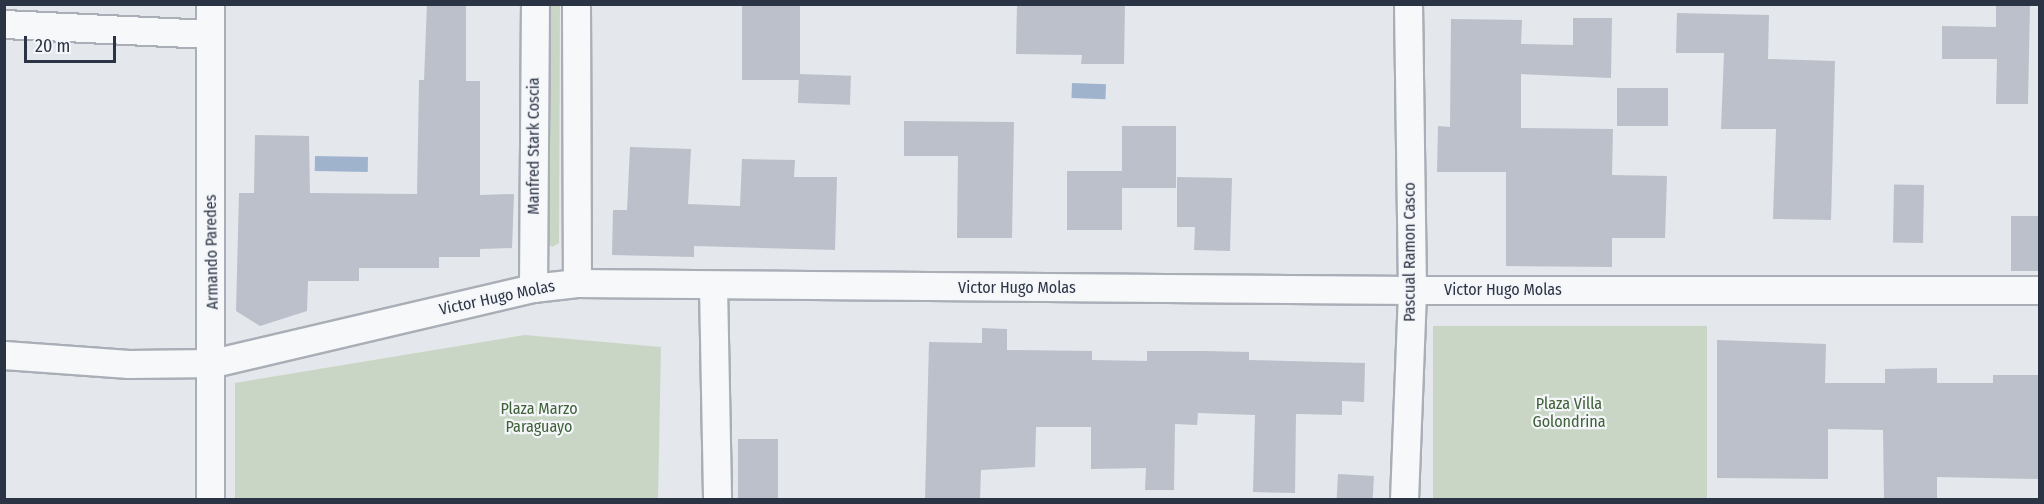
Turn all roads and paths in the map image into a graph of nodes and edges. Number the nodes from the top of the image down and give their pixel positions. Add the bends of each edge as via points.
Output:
1 (210, 4) edge
2 (535, 4) edge
3 (576, 4) edge
4 (1407, 4) edge
5 (4, 24) edge
6 (209, 34) junction
7 (577, 283) junction
8 (713, 286) junction
9 (533, 288) junction
10 (1412, 290) junction
11 (2040, 290) edge
12 (4, 355) edge
13 (213, 363) junction
14 (210, 500) edge
15 (717, 500) edge
16 (1404, 500) edge

1 - 6 street, Armando Paredes
2 - 9 street, Manfred Stark Coscia
3 - 7 street
4 - 10 street, Pascual Ramon Casco
5 - 6 street
6 - 13 street, Armando Paredes
7 - 8 street, Victor Hugo Molas
7 - 9 street, Victor Hugo Molas
8 - 10 street, Victor Hugo Molas
8 - 15 street
9 - 13 street, Victor Hugo Molas
10 - 11 street, Victor Hugo Molas
10 - 16 street, Pascual Ramon Casco
12 - 13 street, Victor Hugo Molas via 129,364
13 - 14 street, Armando Paredes

